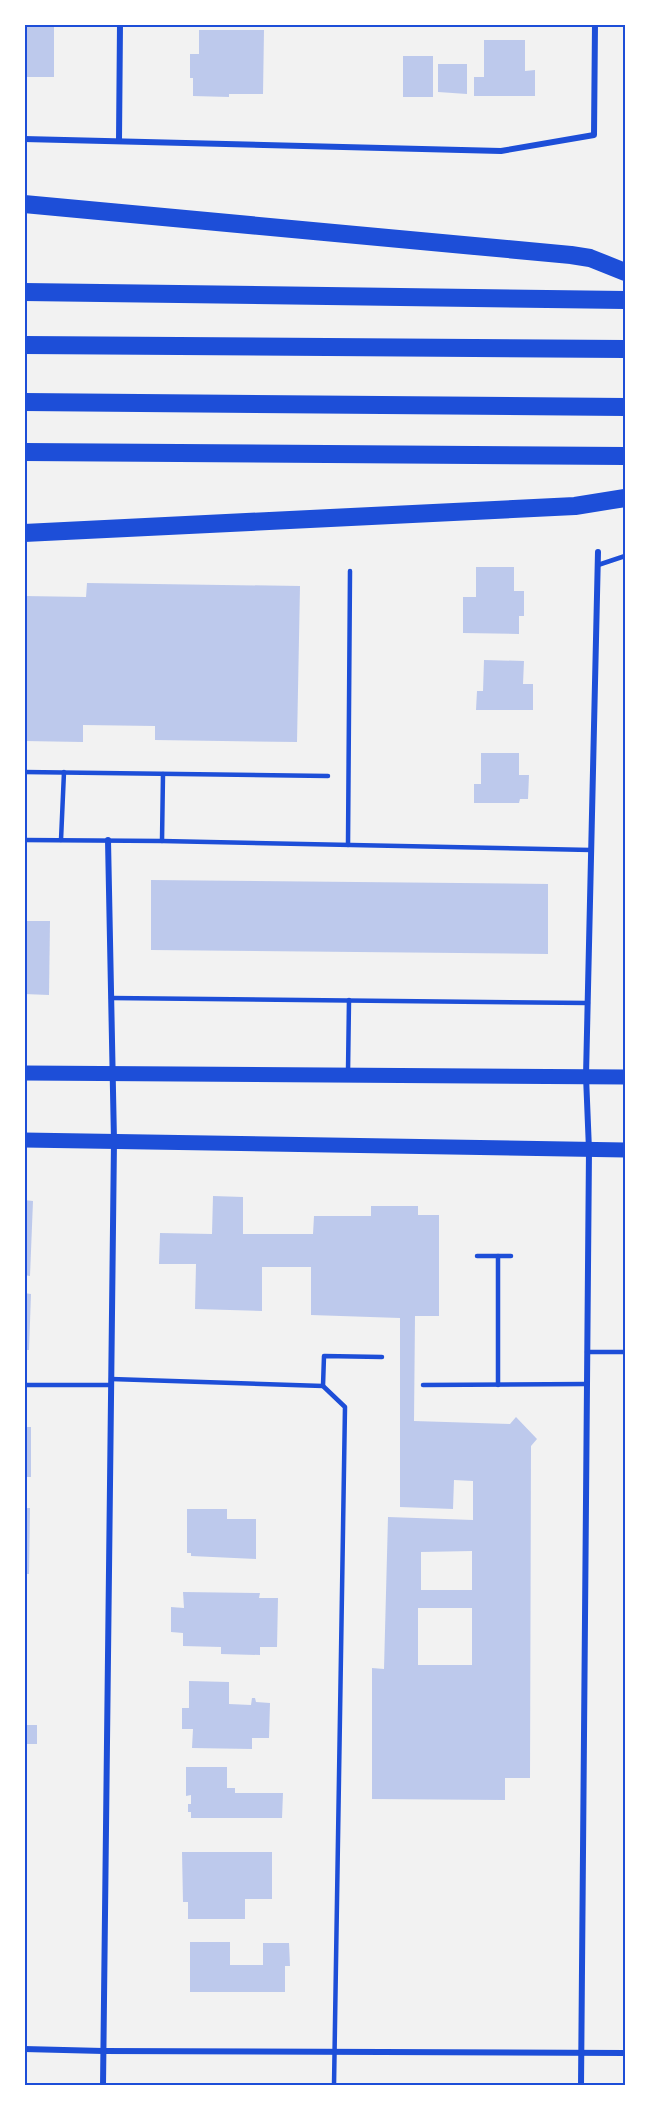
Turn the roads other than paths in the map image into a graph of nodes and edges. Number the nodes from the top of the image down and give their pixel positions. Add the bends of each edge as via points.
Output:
1 (120, 24) edge
2 (595, 24) edge
3 (24, 139) edge
4 (119, 140) junction
5 (24, 204) edge
6 (625, 272) edge
7 (24, 292) edge
8 (625, 300) edge
9 (24, 345) edge
10 (625, 349) edge
11 (24, 402) edge
12 (625, 407) edge
13 (24, 452) edge
14 (625, 456) edge
15 (625, 498) edge
16 (24, 533) edge
17 (598, 552) dead end
18 (625, 556) edge
19 (598, 564) junction
20 (350, 571) dead end
21 (24, 772) edge
22 (64, 772) junction
23 (163, 774) junction
24 (328, 776) dead end
25 (24, 840) edge
26 (61, 840) junction
27 (108, 840) junction
28 (162, 841) junction
29 (348, 845) junction
30 (591, 850) junction
31 (111, 998) junction
32 (349, 1000) junction
33 (588, 1003) junction
34 (24, 1073) edge
35 (114, 1074) junction
36 (348, 1075) junction
37 (586, 1076) junction
38 (625, 1077) edge
39 (24, 1140) edge
40 (114, 1141) junction
41 (589, 1150) junction
42 (625, 1150) edge
43 (477, 1256) dead end
44 (498, 1256) junction
45 (511, 1256) dead end
46 (587, 1352) junction
47 (625, 1352) edge
48 (382, 1357) dead end
49 (111, 1382) junction
50 (587, 1384) junction
51 (24, 1385) edge
52 (423, 1385) dead end
53 (498, 1385) junction
54 (323, 1386) junction
55 (24, 2049) edge
56 (103, 2051) junction
57 (334, 2052) junction
58 (582, 2052) junction
59 (625, 2053) edge
60 (103, 2086) edge
61 (334, 2086) edge
62 (582, 2086) edge

1 - 4 street
2 - 4 street via 594,135 501,151
3 - 4 street
5 - 6 highway via 571,255
7 - 8 highway
9 - 10 highway
11 - 12 highway
13 - 14 highway
15 - 16 highway via 575,506
17 - 19 street
18 - 19 lane
19 - 30 street
20 - 29 lane
21 - 22 lane
22 - 23 lane
22 - 26 lane
23 - 24 lane
23 - 28 lane
25 - 26 lane
26 - 27 lane
27 - 28 lane
27 - 31 street
28 - 29 lane
29 - 30 lane
30 - 33 street
31 - 32 lane
31 - 35 street
32 - 33 lane
32 - 36 lane
33 - 37 street
34 - 35 main road
35 - 36 main road
35 - 40 street
36 - 37 main road
37 - 38 main road
37 - 41 street
39 - 40 main road
40 - 41 main road
40 - 49 street
41 - 42 main road
41 - 46 street
43 - 44 lane
44 - 45 lane
44 - 53 lane
46 - 47 lane
46 - 50 street
48 - 54 lane via 324,1356
49 - 51 lane
49 - 54 lane
49 - 56 street
50 - 53 lane
50 - 58 street
52 - 53 lane
54 - 57 lane via 345,1407
55 - 56 street
56 - 57 street
56 - 60 street
57 - 58 street
57 - 61 lane
58 - 59 street
58 - 62 street

